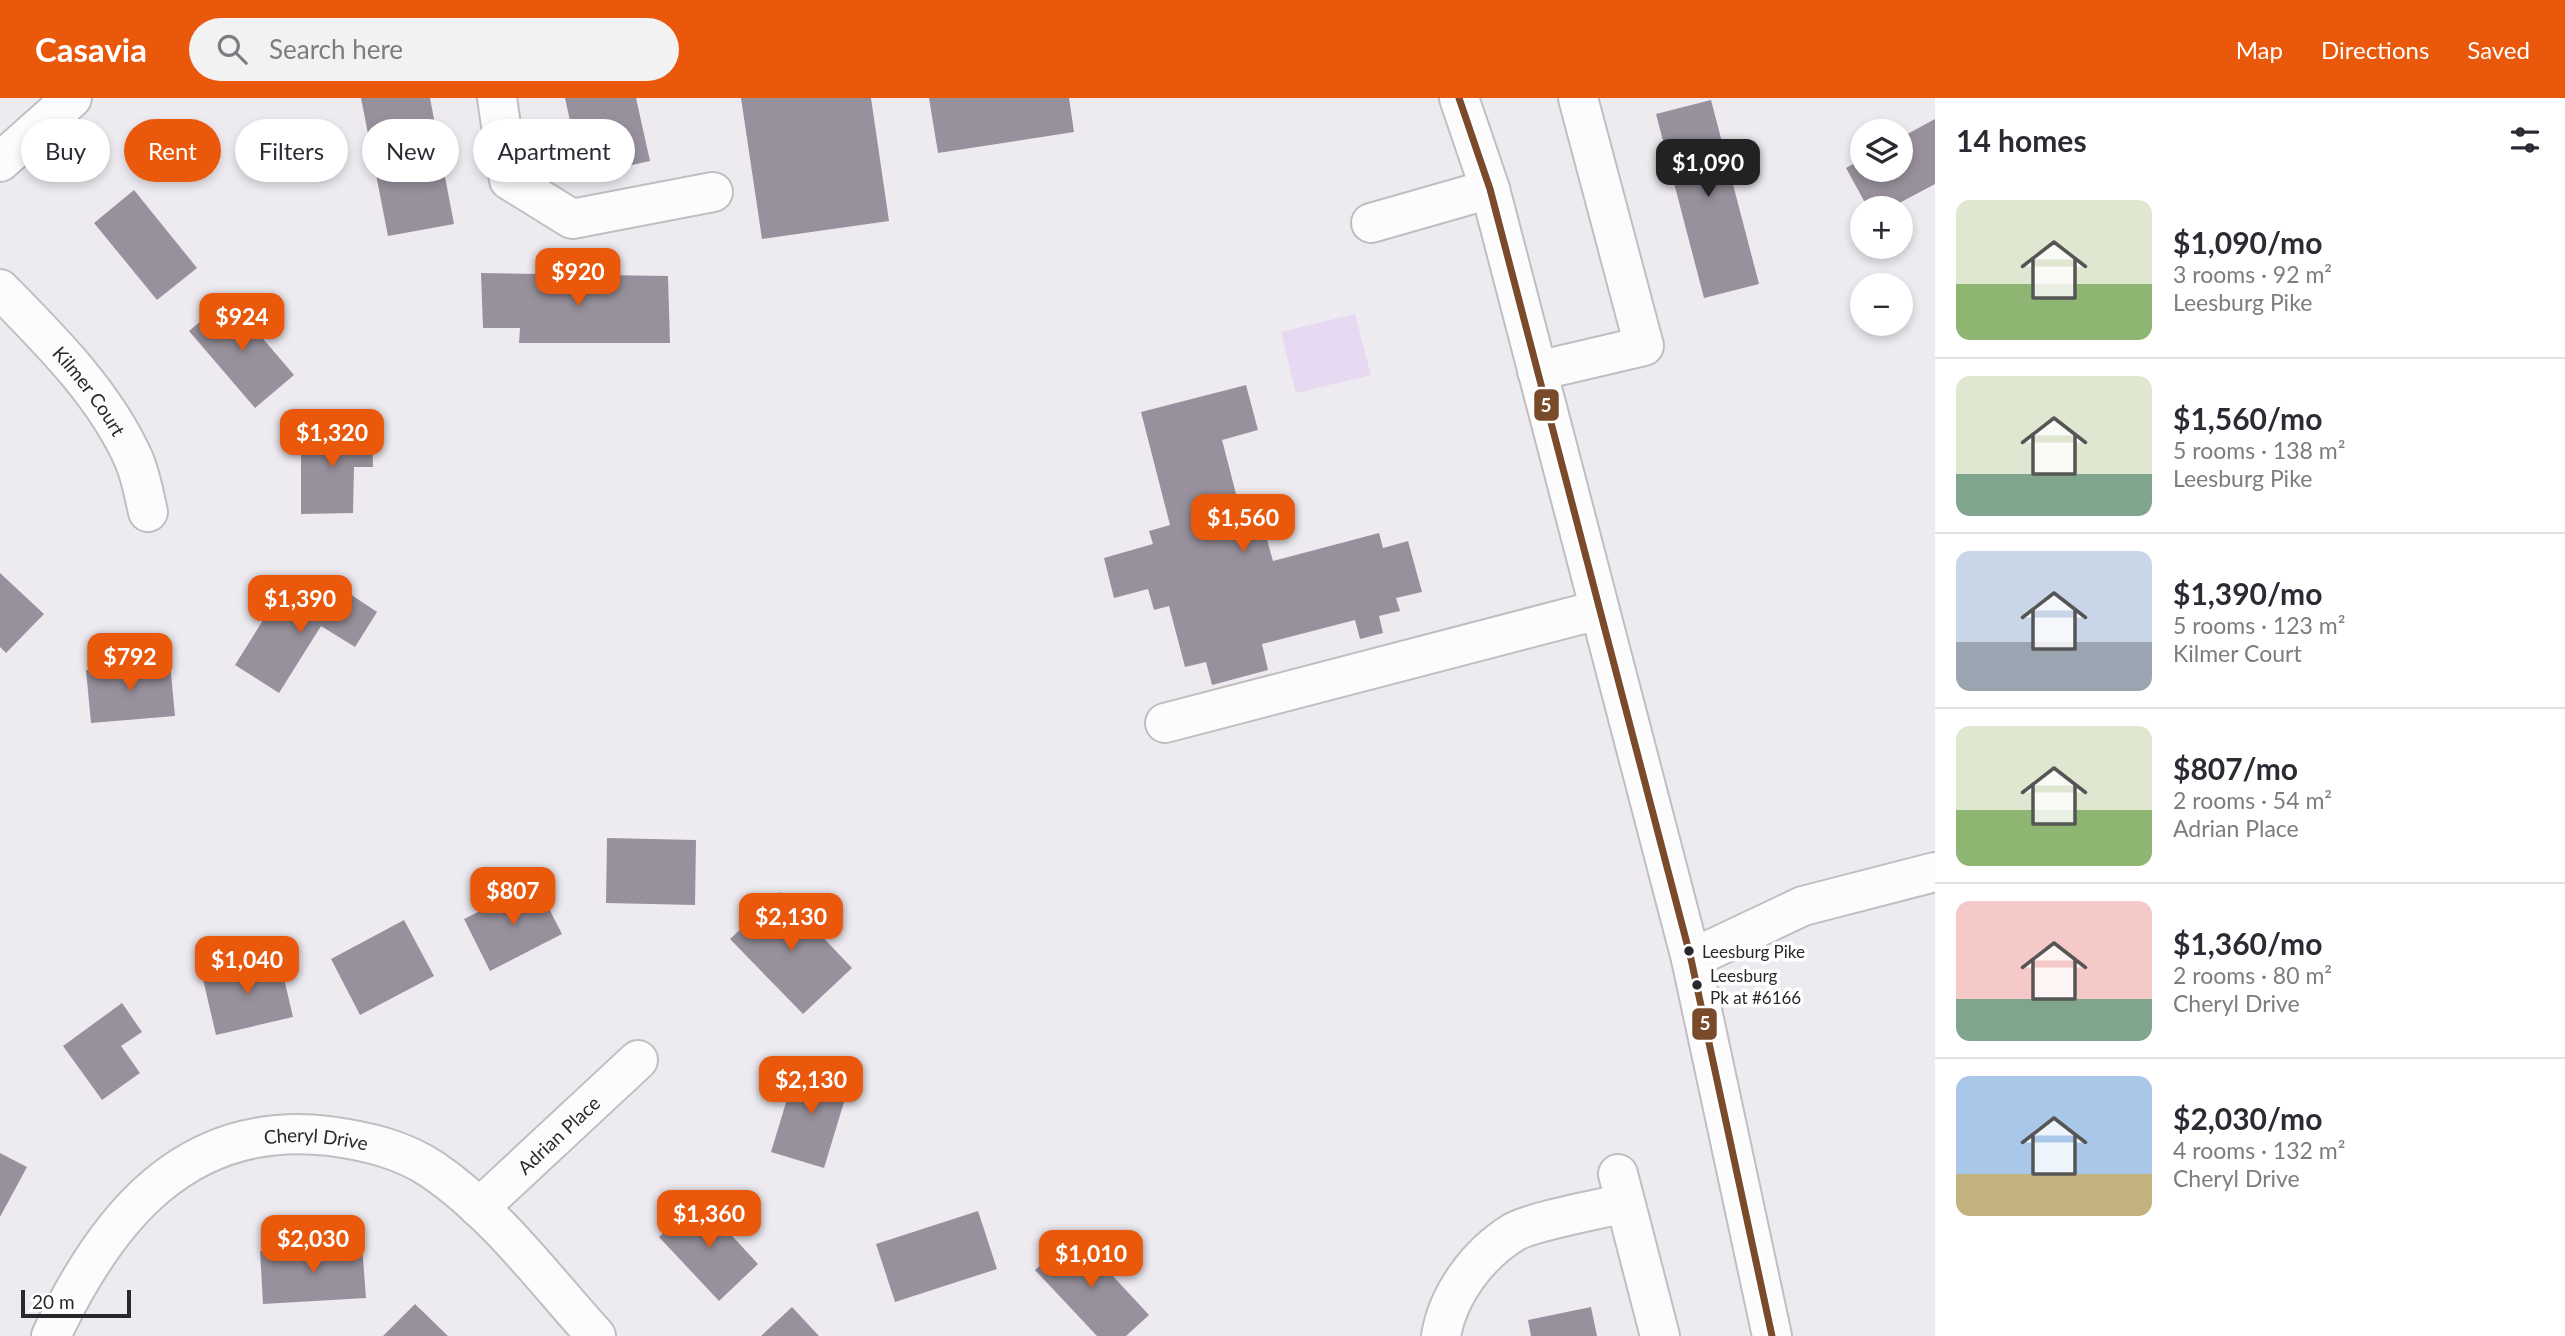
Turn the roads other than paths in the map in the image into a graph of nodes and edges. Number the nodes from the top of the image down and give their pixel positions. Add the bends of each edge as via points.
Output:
1 (72, 98) edge
2 (497, 98) edge
3 (1460, 98) edge
4 (1474, 98) edge
5 (1578, 98) edge
6 (0, 162) edge
7 (1490, 189) junction
8 (713, 192) dead end
9 (1371, 223) dead end
10 (0, 289) edge
11 (1536, 371) junction
12 (148, 512) dead end
13 (1598, 610) junction
14 (1166, 723) dead end
15 (1935, 872) edge
16 (1691, 959) junction
17 (638, 1060) dead end
18 (479, 1208) junction
19 (51, 1336) edge
20 (596, 1336) edge
21 (1441, 1336) edge
22 (1660, 1336) edge
23 (1772, 1336) edge

1 - 6 street
2 - 8 street via 509,180 572,219
3 - 7 street
4 - 7 street
5 - 11 street via 1644,346
7 - 9 street
7 - 11 street
10 - 12 street, Kilmer Court via 113,419 135,462
11 - 13 street
13 - 14 street
13 - 16 street
15 - 16 street via 1803,906
16 - 23 street
17 - 18 street, Adrian Place
18 - 19 street, Cheryl Drive via 431,1169 401,1152 361,1140 302,1133 261,1137 213,1151 144,1195 111,1231 76,1283
18 - 20 street, Cheryl Drive
21 - 22 street via 1444,1315 1473,1266 1516,1231 1621,1189

